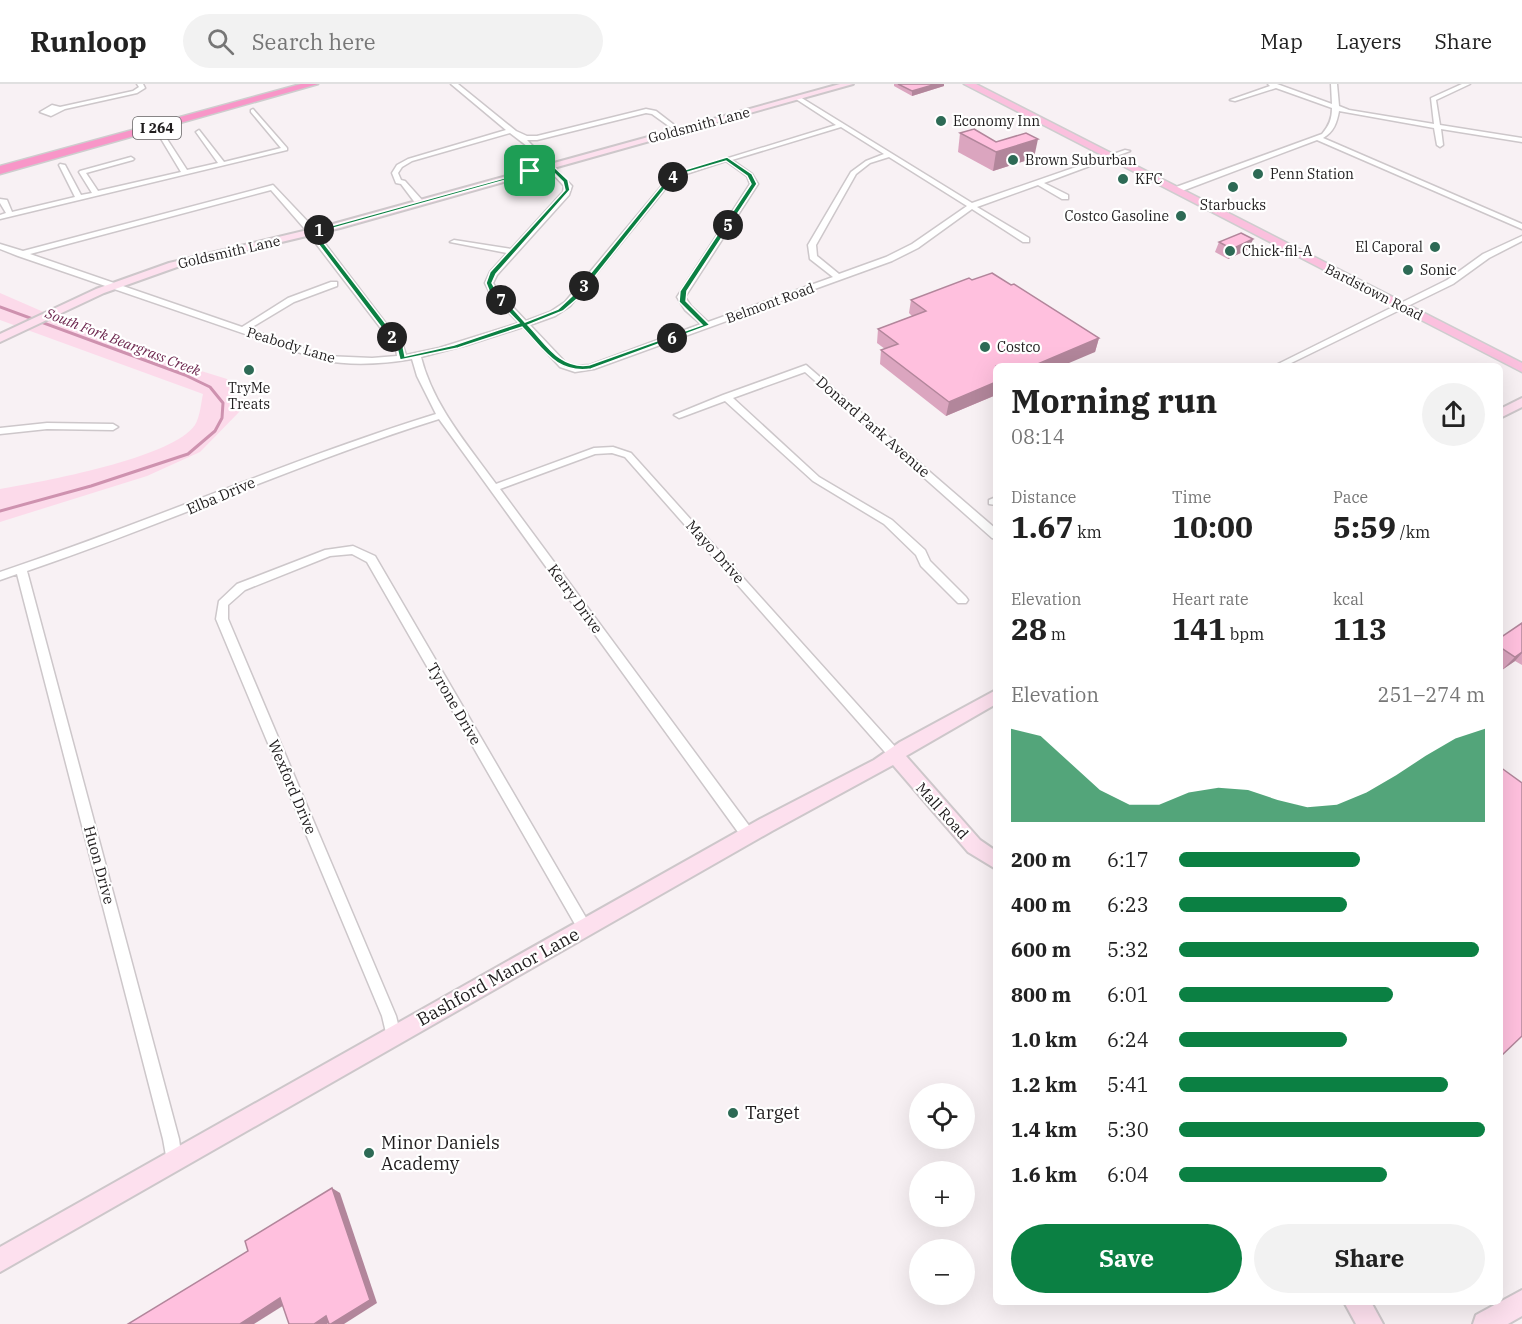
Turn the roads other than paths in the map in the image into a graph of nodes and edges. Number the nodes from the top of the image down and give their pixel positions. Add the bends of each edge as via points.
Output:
1 (141, 84) edge
2 (274, 84) edge
3 (313, 84) edge
4 (454, 84) edge
5 (849, 84) edge
6 (969, 84) edge
7 (991, 84) edge
8 (1334, 84) edge
9 (1467, 84) edge
10 (1274, 85) edge
11 (832, 86) edge
12 (798, 98) junction
13 (1233, 100) dead end
14 (62, 108) dead end
15 (1335, 108) junction
16 (253, 111) dead end
17 (1045, 111) junction
18 (1029, 113) junction
19 (842, 126) junction
20 (1077, 126) dead end
21 (1437, 126) junction
22 (510, 131) junction
23 (679, 131) junction
24 (199, 132) dead end
25 (163, 137) dead end
26 (1318, 138) junction
27 (1522, 140) edge
28 (1111, 143) dead end
29 (1440, 144) dead end
30 (1127, 151) junction
31 (889, 155) junction
32 (1114, 156) junction
33 (0, 158) edge
34 (1140, 158) dead end
35 (131, 159) dead end
36 (727, 159) junction
37 (222, 164) junction
38 (62, 165) dead end
39 (550, 166) junction
40 (0, 170) edge
41 (185, 173) junction
42 (1172, 174) dead end
43 (1041, 184) junction
44 (1191, 185) junction
45 (1179, 189) junction
46 (96, 194) junction
47 (1210, 194) dead end
48 (1065, 197) dead end
49 (79, 198) junction
50 (0, 201) edge
51 (419, 202) junction
52 (1225, 202) dead end
53 (972, 206) junction
54 (10, 215) junction
55 (0, 217) edge
56 (1522, 227) edge
57 (312, 232) junction
58 (1522, 238) edge
59 (1026, 240) dead end
60 (454, 242) dead end
61 (0, 246) edge
62 (512, 252) junction
63 (21, 254) junction
64 (839, 278) junction
65 (334, 284) dead end
66 (112, 286) junction
67 (1408, 303) junction
68 (524, 324) junction
69 (707, 325) junction
70 (242, 330) junction
71 (0, 338) edge
72 (1522, 354) edge
73 (416, 357) junction
74 (402, 359) junction
75 (1284, 363) edge
76 (1522, 368) edge
77 (726, 397) junction
78 (1522, 402) edge
79 (1503, 412) edge
80 (441, 415) junction
81 (679, 415) dead end
82 (113, 427) dead end
83 (0, 431) edge
84 (494, 488) junction
85 (993, 532) edge
86 (21, 570) junction
87 (284, 570) joint
88 (0, 576) edge
89 (962, 600) dead end
90 (993, 698) edge
91 (895, 755) junction
92 (748, 835) junction
93 (993, 859) edge
94 (585, 928) junction
95 (393, 1036) junction
96 (174, 1161) junction
97 (0, 1260) edge
98 (1522, 1302) edge
99 (1358, 1305) edge
100 (1371, 1324) edge
101 (1485, 1324) edge

1 - 14 street via 142,88 135,92
2 - 33 highway, I 264
3 - 40 highway, I 264
4 - 22 street
5 - 11 street, Goldsmith Lane
6 - 18 main road, Bardstown Road
7 - 17 main road
8 - 15 street
9 - 21 street via 1433,99
10 - 13 street
10 - 15 street
11 - 12 street, Goldsmith Lane
12 - 19 street
12 - 23 street, Goldsmith Lane
15 - 21 street
15 - 26 street via 1332,127
16 - 37 street via 285,149
17 - 18 main road
17 - 20 main road
18 - 32 main road, Bardstown Road
19 - 31 street
19 - 36 street, Peabody Lane
21 - 27 street
21 - 29 street
22 - 23 street via 537,138 650,111
22 - 39 street
22 - 51 street via 430,153 399,166 395,173 397,181 403,182
23 - 39 street, Goldsmith Lane
24 - 37 street
25 - 41 street
26 - 44 street
26 - 56 street
28 - 30 main road
30 - 32 street, Belmont Road
30 - 34 main road
31 - 53 street
31 - 64 street via 856,170 812,245 813,257
32 - 43 street, Belmont Road
32 - 45 main road, Bardstown Road
35 - 46 street via 82,172
36 - 68 street, Peabody Lane via 669,180 568,304
36 - 69 street via 750,175 754,184 684,291 683,302
37 - 41 street
38 - 49 street
39 - 51 street, Goldsmith Lane
39 - 62 street, Belmont Road via 566,181 568,190
41 - 46 street
42 - 44 main road
43 - 48 street
43 - 53 street, Belmont Road
44 - 45 street
44 - 47 main road
45 - 67 main road, Bardstown Road
46 - 49 street
49 - 54 street
50 - 54 street
51 - 57 street, Goldsmith Lane
52 - 67 main road, Bardstown Road
53 - 59 street
53 - 64 street, Belmont Road via 900,254
54 - 55 street
57 - 63 street via 273,188
57 - 66 street, Goldsmith Lane via 173,264
57 - 74 street via 400,348
58 - 67 street
60 - 62 street
61 - 63 street, Peabody Lane
62 - 68 street, Belmont Road via 489,283
63 - 66 street, Peabody Lane
64 - 69 street, Belmont Road
65 - 70 street via 291,300
66 - 70 street, Peabody Lane
66 - 71 street, Goldsmith Lane
67 - 72 main road, Bardstown Road
67 - 75 street
67 - 76 main road, Bardstown Road
68 - 69 street, Belmont Road via 563,365 575,369 591,367
68 - 73 street, Peabody Lane
70 - 74 street, Peabody Lane via 331,359
73 - 74 street, Peabody Lane
73 - 80 street, Kerry Drive
77 - 81 street
77 - 85 street, Donard Park Avenue via 806,368
77 - 89 street via 816,479 888,522
78 - 79 street
80 - 84 street, Kerry Drive
80 - 86 street, Elba Drive
82 - 83 street via 47,426
84 - 91 street, Mayo Drive via 594,451 613,450 628,455
84 - 92 street, Kerry Drive
86 - 88 street, Elba Drive
86 - 96 street, Huon Drive
87 - 94 street, Tyrone Drive via 346,549 371,559
87 - 95 street, Wexford Drive via 234,592 223,604 222,619 389,1016
90 - 91 street, Bashford Manor Lane
91 - 92 street, Bashford Manor Lane
91 - 93 street, Mall Road via 974,846
92 - 94 street, Bashford Manor Lane
94 - 95 street, Bashford Manor Lane
95 - 96 street, Bashford Manor Lane
96 - 97 street, Bashford Manor Lane
98 - 101 street
99 - 100 street

